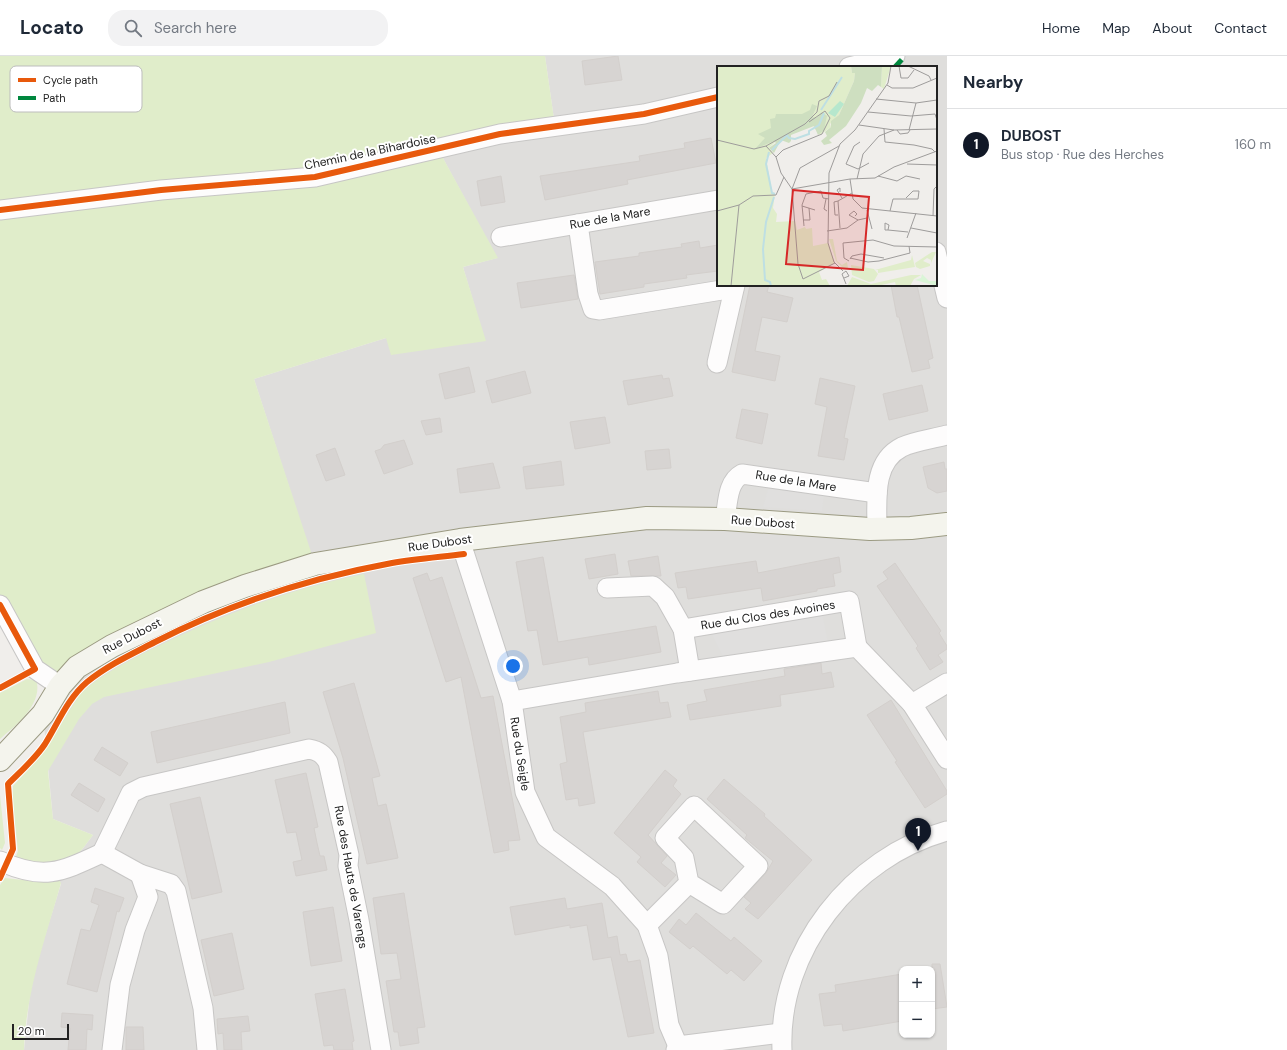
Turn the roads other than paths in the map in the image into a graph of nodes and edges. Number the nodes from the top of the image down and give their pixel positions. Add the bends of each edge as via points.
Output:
1 (895, 56) edge
2 (852, 66) edge
3 (717, 97) edge
4 (717, 200) edge
5 (0, 210) edge
6 (578, 224) junction
7 (501, 237) dead end
8 (937, 256) edge
9 (735, 286) edge
10 (947, 298) edge
11 (718, 363) dead end
12 (947, 435) edge
13 (877, 493) junction
14 (725, 519) junction
15 (947, 524) edge
16 (877, 529) junction
17 (460, 540) junction
18 (607, 588) dead end
19 (0, 605) edge
20 (683, 629) junction
21 (857, 647) junction
22 (690, 671) junction
23 (947, 682) edge
24 (60, 686) junction
25 (512, 701) junction
26 (912, 704) junction
27 (947, 759) edge
28 (0, 760) edge
29 (947, 831) edge
30 (102, 853) junction
31 (0, 861) edge
32 (140, 874) junction
33 (689, 883) junction
34 (176, 891) junction
35 (148, 897) junction
36 (647, 925) junction
37 (782, 1042) edge
38 (677, 1048) edge
39 (112, 1050) edge
40 (207, 1050) edge
41 (381, 1050) edge

1 - 2 street
3 - 5 street, Chemin de la Bihardoise via 644,114 500,134 315,177 161,190
4 - 6 street, Rue de la Mare
6 - 7 street, Rue de la Mare
6 - 9 street via 590,304 593,309
8 - 10 street
9 - 11 street
12 - 13 street via 896,450 882,467
13 - 14 street, Rue de la Mare via 742,474 731,483
13 - 16 street
14 - 16 main road, Rue Dubost
14 - 17 main road, Rue Dubost via 646,518
15 - 16 main road, Rue Dubost
17 - 24 main road, Rue Dubost via 315,564 245,586 203,602 112,646 77,666
17 - 25 street, Rue du Seigle
18 - 20 street via 653,586 666,597
19 - 24 street via 35,668
20 - 21 street, Rue du Clos des Avoines via 849,601
20 - 22 street
21 - 22 street
21 - 26 street
22 - 25 street
23 - 26 street
24 - 28 main road, Rue Dubost via 43,714
25 - 36 street, Rue du Seigle via 525,792 546,838 612,886
26 - 27 street
29 - 37 street via 910,844 891,854 869,869 834,904 819,925 795,972
30 - 31 street via 66,870 46,873 25,871
30 - 32 street
30 - 41 street, Rue des Hauts de Varengs via 131,793 143,787 309,749 324,755 328,762 349,855 348,866
32 - 34 street via 171,884
32 - 35 street
33 - 33 street via 723,904 758,866 694,806 665,838 684,858
33 - 36 street
34 - 35 street via 158,890
34 - 40 street via 203,1008
35 - 39 street via 120,985
36 - 38 street, Rue du Seigle via 658,956 669,1025
37 - 38 street

